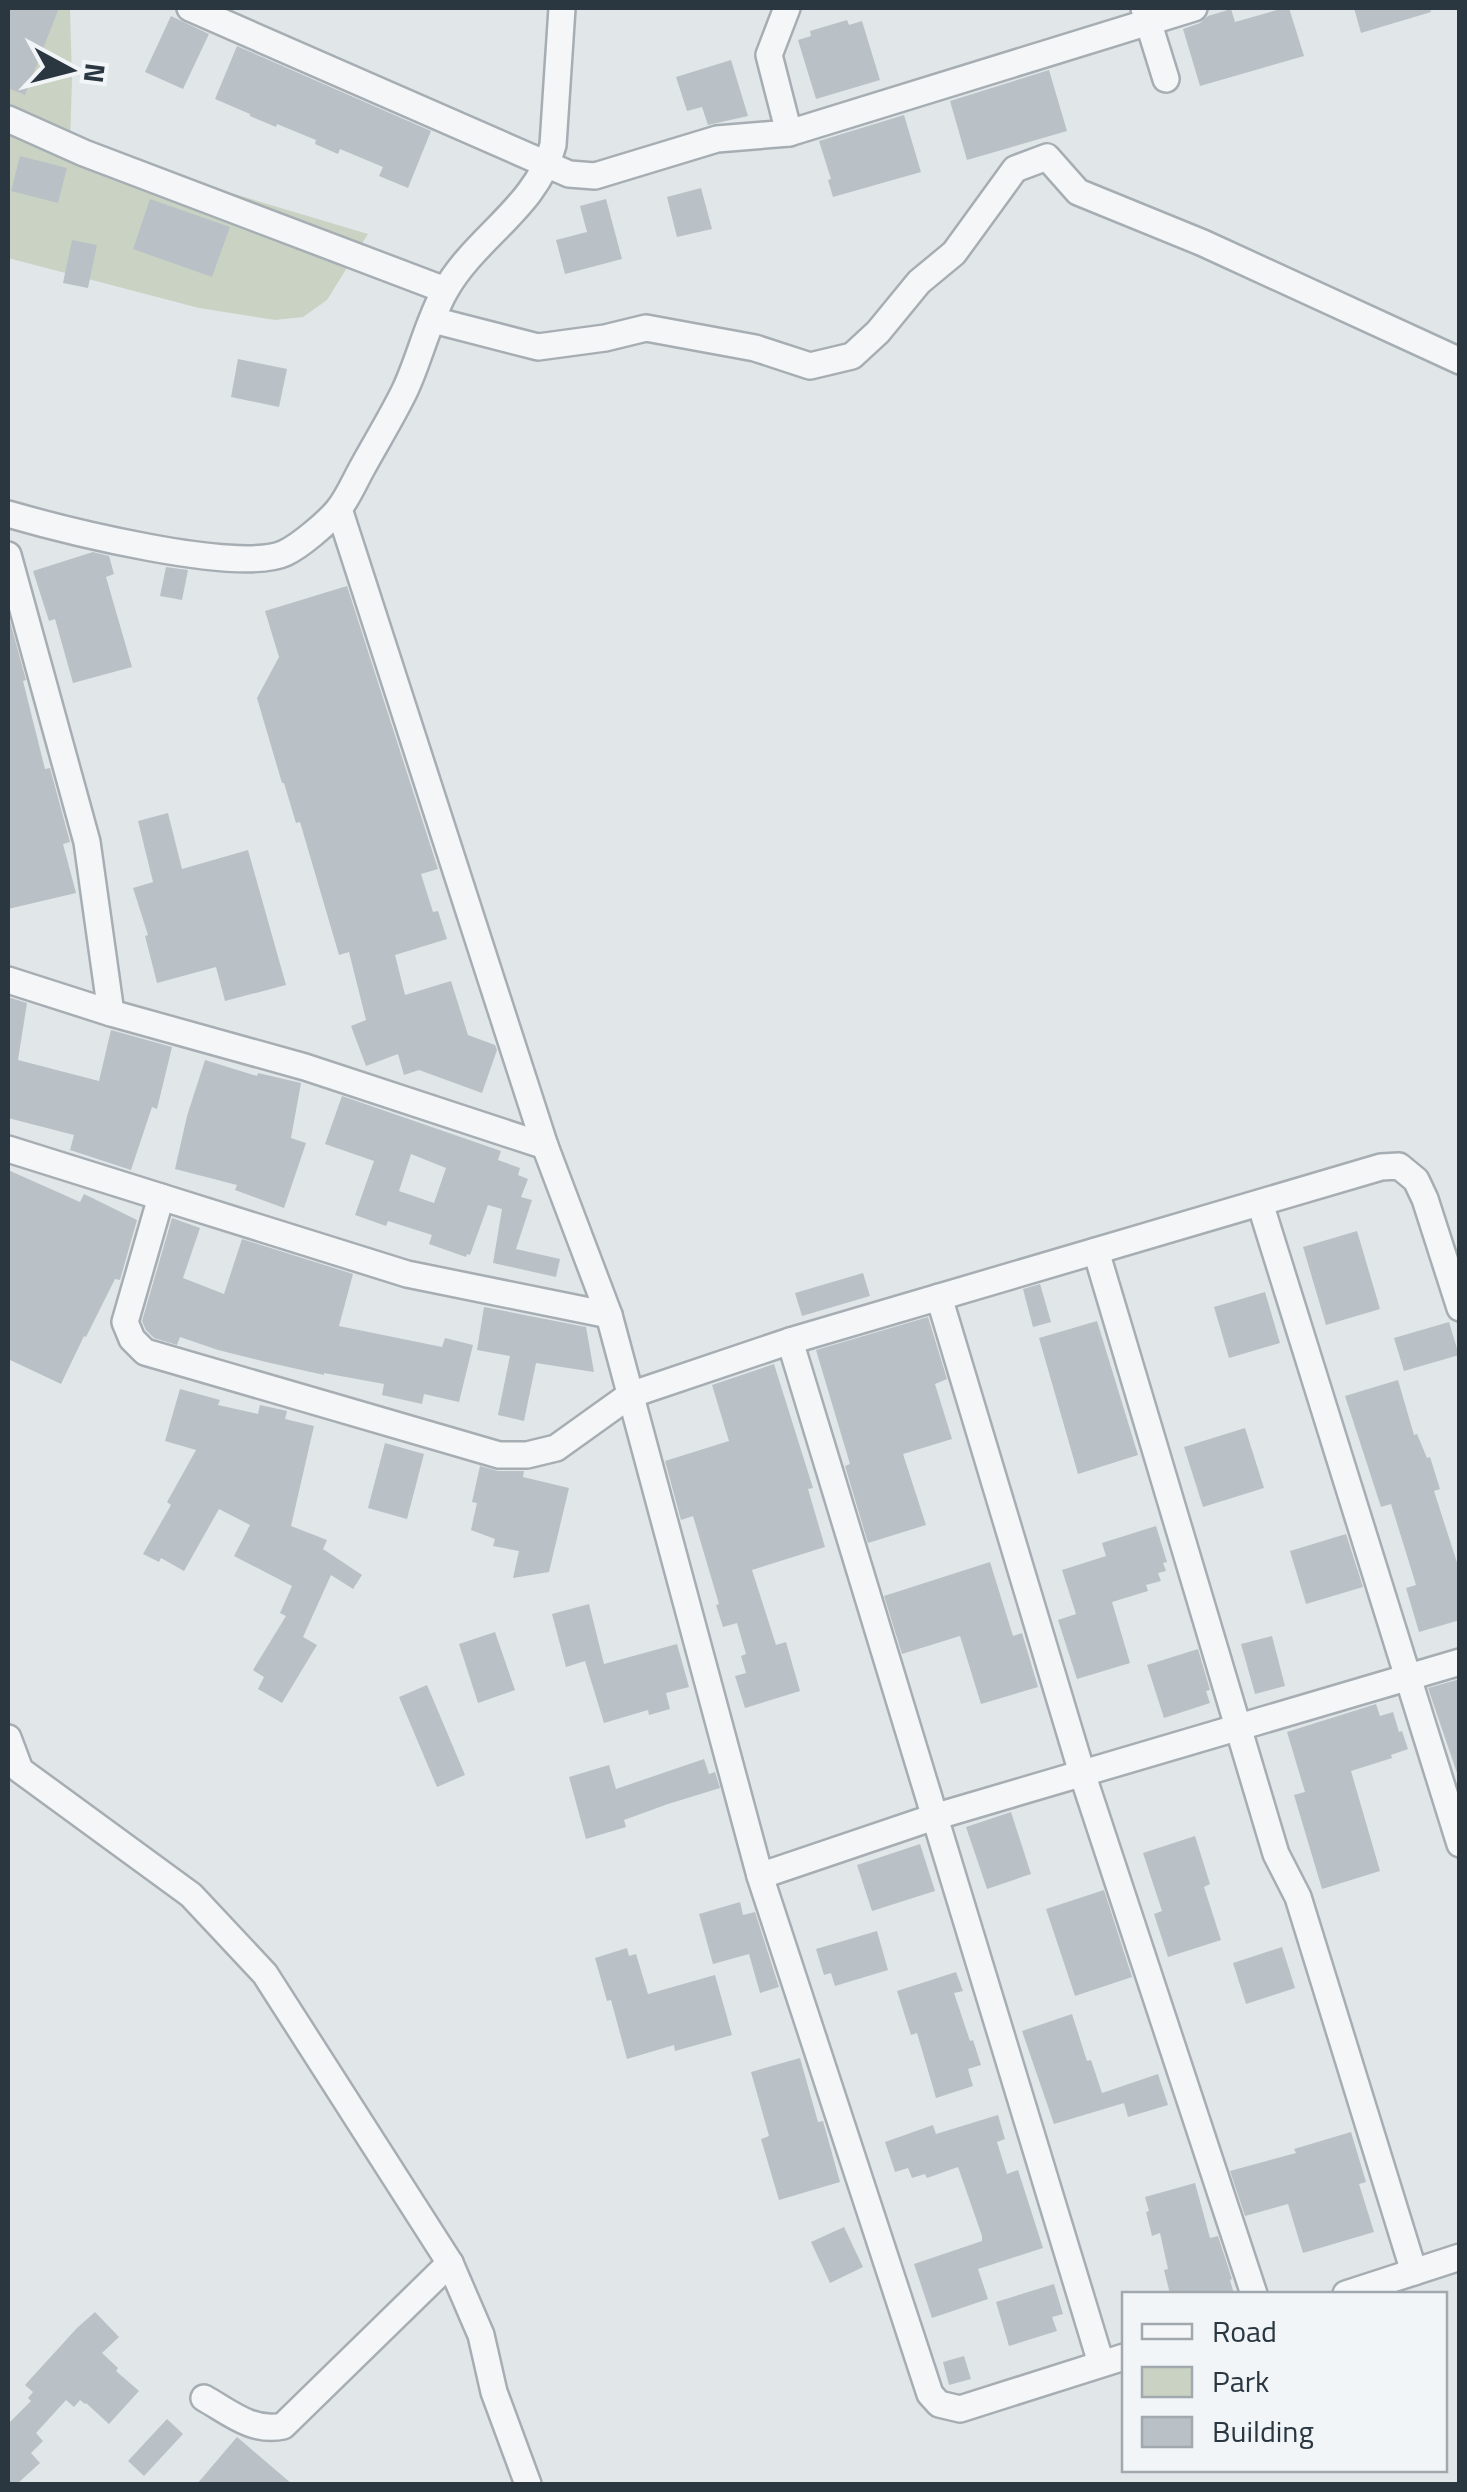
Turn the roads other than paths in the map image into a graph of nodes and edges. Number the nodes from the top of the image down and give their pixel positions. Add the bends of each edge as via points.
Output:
1 (190, 8) edge
2 (562, 8) edge
3 (787, 8) edge
4 (1194, 8) edge
5 (1146, 14) edge
6 (241, 19) edge
7 (1166, 79) dead end
8 (8, 119) edge
9 (789, 132) junction
10 (548, 164) junction
11 (446, 290) junction
12 (433, 320) junction
13 (1460, 361) edge
14 (339, 509) junction
15 (8, 514) edge
16 (8, 554) edge
17 (8, 980) edge
18 (111, 1013) junction
19 (545, 1146) junction
20 (8, 1149) edge
21 (161, 1196) junction
22 (1260, 1203) junction
23 (1096, 1251) junction
24 (939, 1297) junction
25 (1460, 1308) edge
26 (609, 1315) junction
27 (790, 1341) junction
28 (630, 1395) junction
29 (1460, 1662) edge
30 (1409, 1677) junction
31 (1237, 1728) junction
32 (8, 1738) edge
33 (1082, 1774) junction
34 (934, 1817) junction
35 (1460, 1844) edge
36 (760, 1876) junction
37 (1460, 2258) edge
38 (450, 2264) junction
39 (1414, 2272) junction
40 (1253, 2292) edge
41 (1352, 2292) edge
42 (1112, 2360) edge
43 (204, 2398) dead end
44 (528, 2484) edge

1 - 6 street
2 - 10 street
3 - 9 street via 769,54
4 - 5 street
5 - 7 street
5 - 9 street
6 - 10 street
8 - 11 street
9 - 10 street via 717,139 595,176
10 - 11 street
11 - 12 street
12 - 13 street via 538,347 646,328 755,348 810,366 852,356 954,253 1014,169 1046,157 1078,192
12 - 14 street via 404,392
14 - 15 street via 284,553 262,560 98,538
14 - 19 street
16 - 18 street via 87,842
17 - 18 street
18 - 19 street via 305,1067
19 - 26 street
20 - 21 street
21 - 26 street via 407,1274
21 - 28 street via 125,1322 145,1352 500,1455 556,1448
22 - 23 street
22 - 25 street via 1399,1166 1426,1199
22 - 30 street
23 - 24 street
23 - 31 street
24 - 27 street
24 - 33 street
26 - 28 street
27 - 28 street
27 - 34 street
28 - 36 street
29 - 30 street
30 - 31 street
30 - 35 street
31 - 33 street
31 - 39 street via 1276,1854 1298,1897
32 - 38 street via 20,1770 191,1895 265,1974
33 - 34 street
33 - 40 street
34 - 36 street
34 - 42 street
36 - 42 street via 930,2394 939,2404 960,2408
37 - 39 street
38 - 43 street via 283,2426 250,2424
38 - 44 street via 481,2335
39 - 41 street

